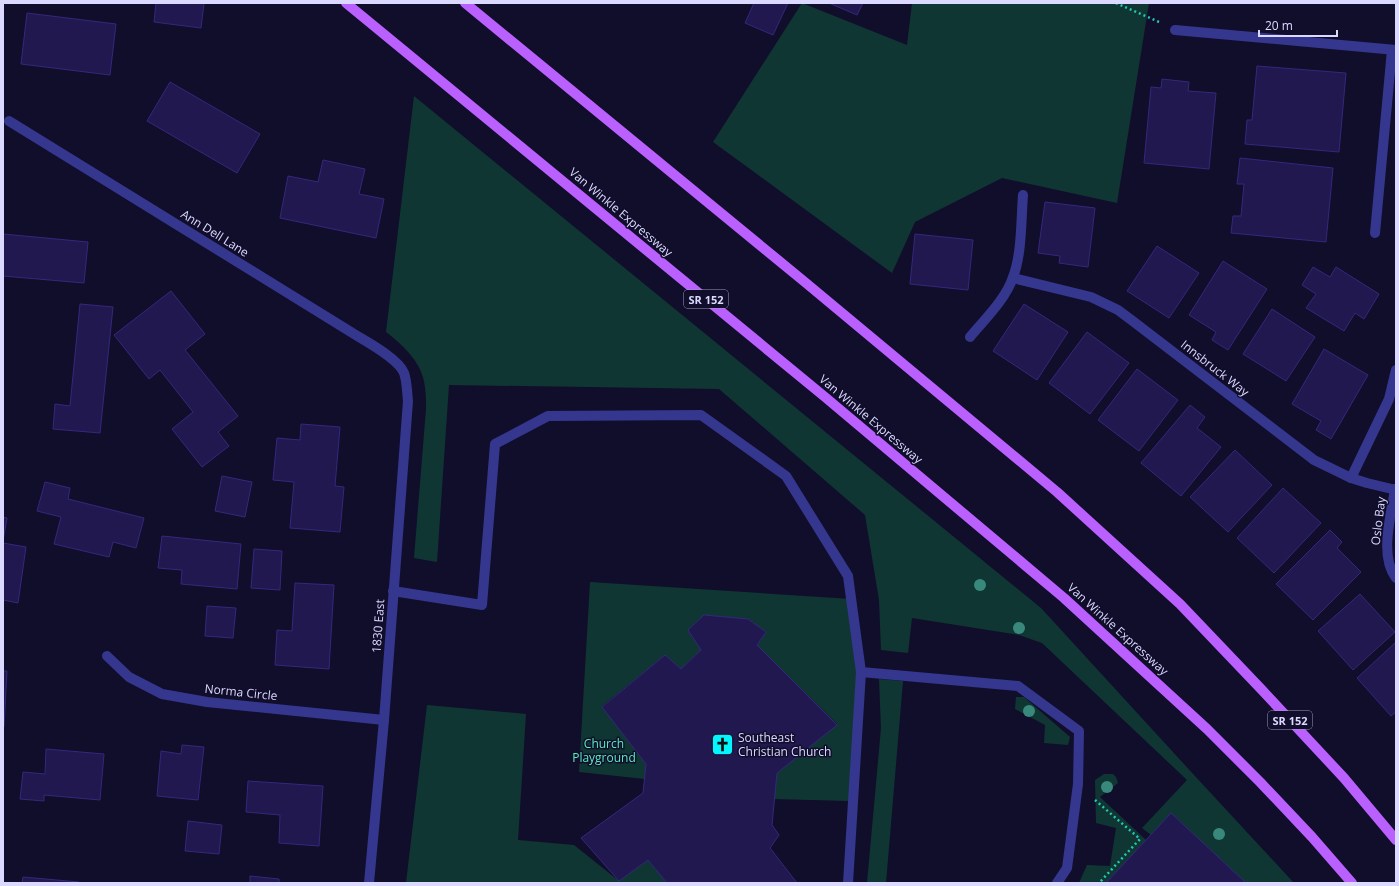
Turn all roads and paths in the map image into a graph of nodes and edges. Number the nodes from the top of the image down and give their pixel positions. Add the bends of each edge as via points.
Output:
1 (346, 3) edge
2 (465, 3) edge
3 (1116, 3) edge
4 (1176, 30) joint
5 (1394, 50) edge
6 (9, 122) dead end
7 (1023, 195) dead end
8 (1375, 233) dead end
9 (1013, 278) junction
10 (970, 337) dead end
11 (1396, 370) edge
12 (403, 371) joint
13 (1351, 478) junction
14 (1395, 490) edge
15 (1396, 578) edge
16 (393, 591) junction
17 (107, 656) dead end
18 (861, 672) junction
19 (384, 720) junction
20 (1095, 800) dead end
21 (1396, 840) edge
22 (369, 883) edge
23 (848, 883) edge
24 (1057, 883) edge
25 (1099, 883) edge
26 (1352, 883) edge

1 - 26 main road, Van Winkle Expressway / SR 152 via 1064,598 1207,729 1312,837
2 - 21 main road, SR 152 via 1057,492 1180,604 1339,773
3 - 4 path
4 - 5 street
5 - 8 street
6 - 12 street, Ann Dell Lane via 386,354
7 - 9 street via 1018,254
9 - 10 street via 1004,295
9 - 13 street, Innsbruck Way via 1091,297 1118,310 1314,460
11 - 13 street via 1389,400
12 - 16 street, 1830 East via 408,401
13 - 14 street, Innsbruck Way
14 - 15 street, Oslo Bay via 1387,549 1389,565
16 - 18 street via 482,605 495,444 548,416 701,415 786,476 799,496 848,576
16 - 19 street, 1830 East
17 - 19 street, Norma Circle via 129,677 162,694 207,702
18 - 23 street
18 - 24 street via 1018,686 1079,731 1078,784 1067,868
19 - 22 street, 1830 East
20 - 25 path via 1140,839

